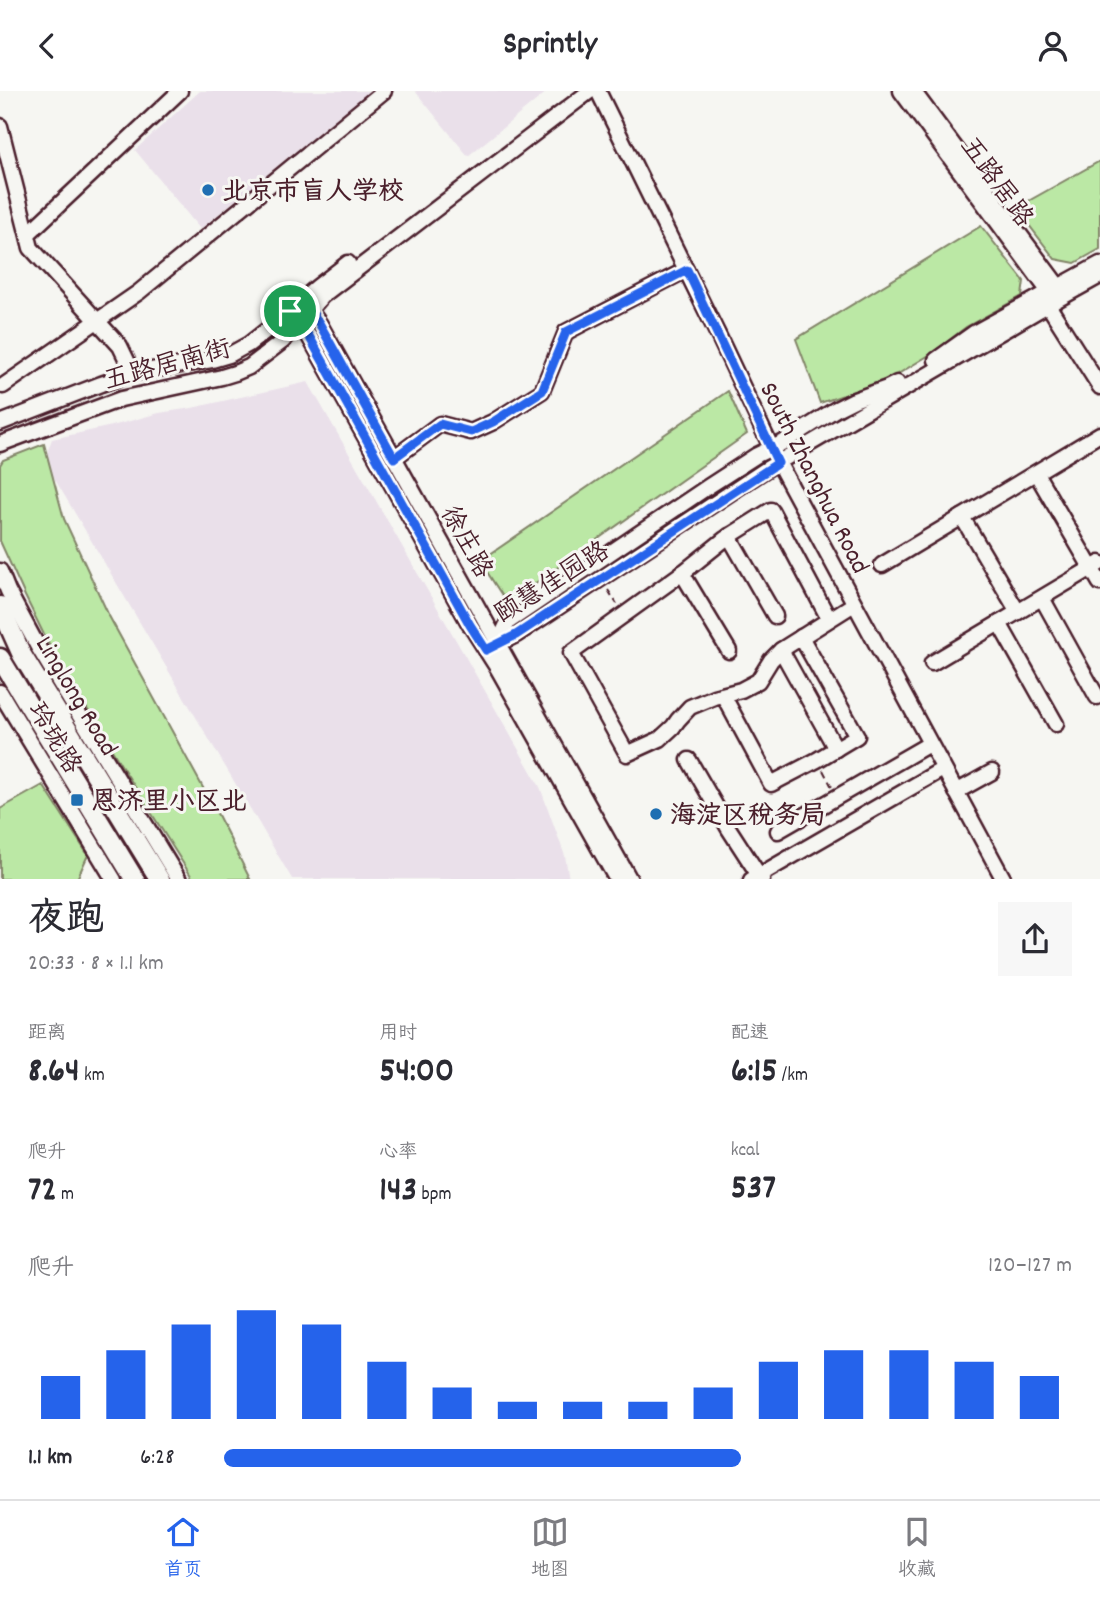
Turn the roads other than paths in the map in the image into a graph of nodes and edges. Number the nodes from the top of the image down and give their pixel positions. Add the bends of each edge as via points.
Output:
1 (180, 91) edge
2 (384, 91) edge
3 (575, 91) edge
4 (590, 91) edge
5 (598, 91) edge
6 (901, 91) edge
7 (913, 91) edge
8 (0, 126) edge
9 (29, 233) junction
10 (1100, 264) edge
11 (687, 270) junction
12 (1100, 276) edge
13 (1055, 296) junction
14 (306, 305) junction
15 (290, 311) junction
16 (97, 320) junction
17 (299, 323) junction
18 (133, 373) junction
19 (3, 386) dead end
20 (1100, 387) edge
21 (0, 423) edge
22 (1100, 434) edge
23 (0, 444) edge
24 (394, 458) junction
25 (778, 463) junction
26 (1036, 473) junction
27 (962, 517) junction
28 (729, 536) junction
29 (882, 565) dead end
30 (1096, 565) edge
31 (0, 571) edge
32 (682, 573) junction
33 (1100, 583) edge
34 (1042, 598) junction
35 (854, 604) junction
36 (0, 606) edge
37 (1018, 612) junction
38 (775, 616) dead end
39 (829, 619) junction
40 (999, 623) junction
41 (801, 637) junction
42 (492, 647) junction
43 (781, 650) junction
44 (729, 652) dead end
45 (0, 658) edge
46 (932, 663) dead end
47 (0, 692) edge
48 (723, 695) junction
49 (1097, 697) dead end
50 (1056, 724) dead end
51 (929, 744) junction
52 (836, 749) junction
53 (689, 760) dead end
54 (943, 769) junction
55 (992, 772) dead end
56 (956, 792) junction
57 (778, 831) dead end
58 (154, 855) junction
59 (120, 877) edge
60 (757, 878) edge
61 (160, 879) edge
62 (178, 879) edge
63 (616, 879) edge
64 (629, 879) edge
65 (1003, 879) edge

1 - 9 street
2 - 16 street via 139,292
3 - 14 street, 五路居南街 via 317,287
4 - 14 street, 五路居南街
5 - 11 street, South Zhanghua Road
6 - 13 street, 五路居路
7 - 13 street, 五路居路
8 - 9 street
9 - 16 street via 31,248
10 - 13 street, 颐慧佳园路
11 - 24 street via 566,332 542,391 471,432 440,424
11 - 25 street, South Zhanghua Road
12 - 13 street, 颐慧佳园路
13 - 20 street
13 - 25 street, 颐慧佳园路
13 - 42 street, 颐慧佳园路 via 974,333 887,388 836,409 757,455 508,622
14 - 15 street, 五路居南街
14 - 17 street, 五路居南街
14 - 24 street, 徐庄路
15 - 17 street, 徐庄路
15 - 18 street, 五路居南街 via 229,355
16 - 18 street via 120,346
16 - 19 street
17 - 23 street, 五路居南街 via 283,341 235,373 121,399
17 - 42 street, 徐庄路 via 470,625
18 - 21 street, 五路居南街
22 - 26 street
24 - 42 street, 徐庄路
25 - 35 street, South Zhanghua Road
25 - 42 street, 颐慧佳园路
26 - 27 street
26 - 30 street
27 - 29 street
27 - 37 street
28 - 32 street
28 - 38 street
28 - 39 street via 771,510
30 - 33 street
30 - 34 street
31 - 58 street, 玲珑路
32 - 44 street
32 - 48 street via 571,653 627,754 660,739 690,707
34 - 37 street
34 - 49 street
35 - 39 street
35 - 51 street, South Zhanghua Road
36 - 58 main road, Linglong Road via 22,655
37 - 40 street
39 - 41 street
40 - 46 street
40 - 50 street
41 - 43 street
41 - 52 street via 858,736
42 - 63 street, 徐庄路
42 - 64 street, 徐庄路
43 - 48 street via 758,681
43 - 52 street
45 - 59 main road, Linglong Road
47 - 59 street, 玲珑路
48 - 52 street via 771,783
51 - 54 street, South Zhanghua Road
51 - 57 street
53 - 60 street
54 - 56 street, South Zhanghua Road
54 - 60 street
55 - 56 street
56 - 65 street, South Zhanghua Road
58 - 59 street
58 - 61 main road, Linglong Road
58 - 62 street, 玲珑路

